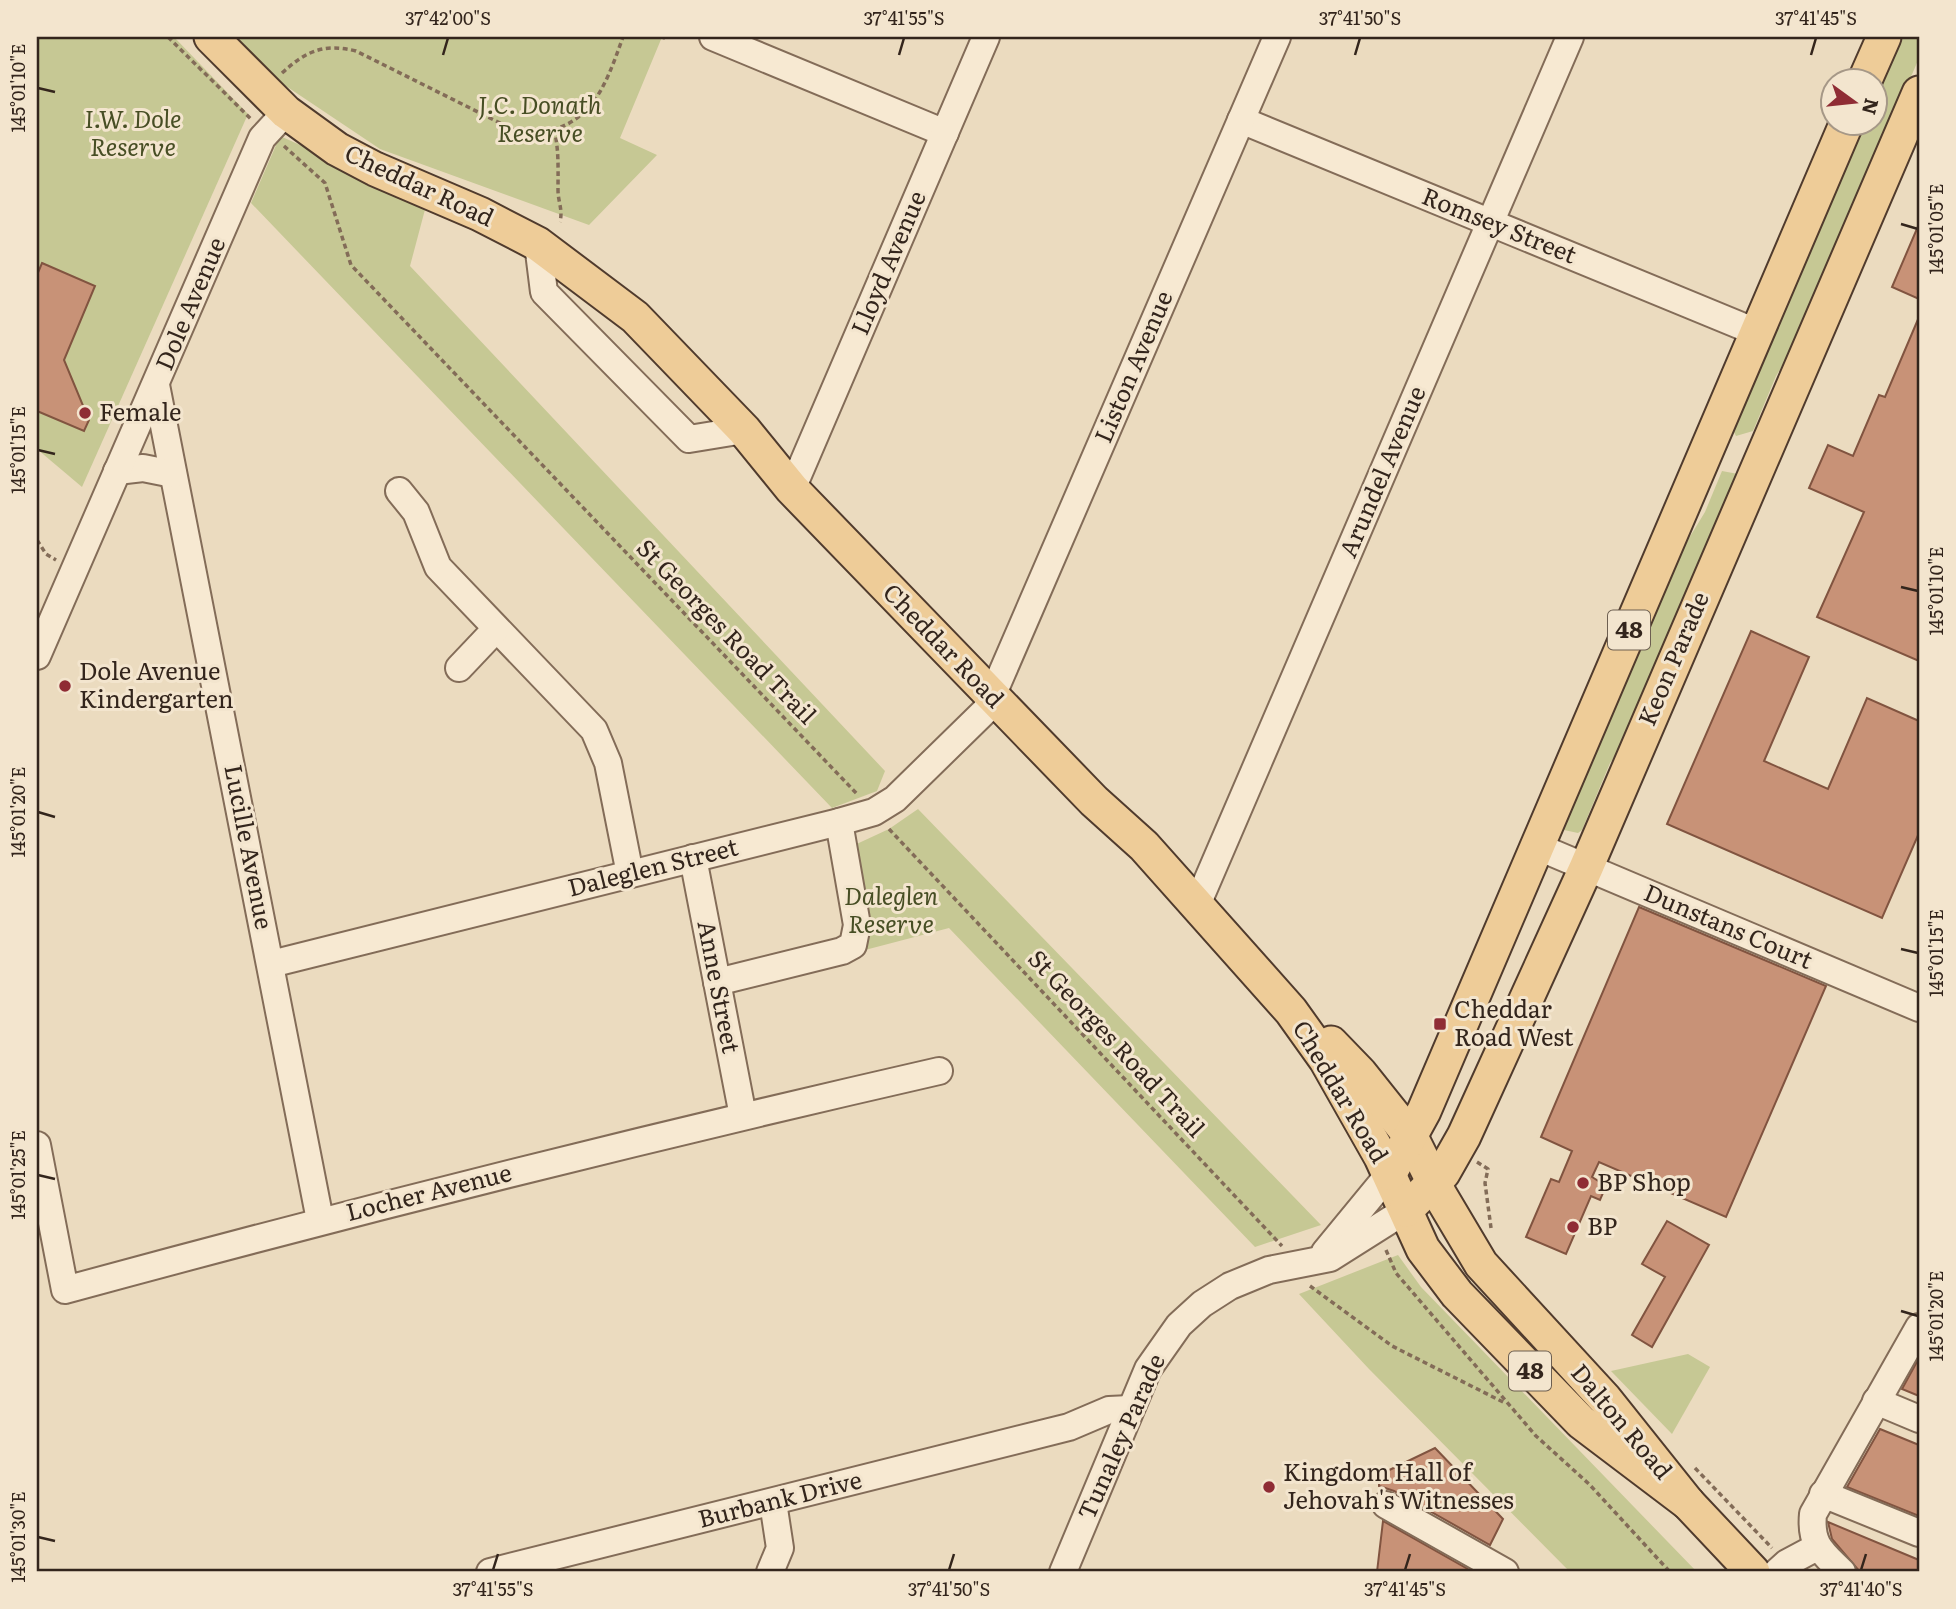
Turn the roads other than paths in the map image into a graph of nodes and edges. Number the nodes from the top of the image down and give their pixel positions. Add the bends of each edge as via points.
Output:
1 (211, 37) edge
2 (713, 37) edge
3 (986, 37) edge
4 (1277, 37) edge
5 (1570, 37) edge
6 (1884, 37) edge
7 (1871, 66) edge
8 (1919, 93) edge
9 (1241, 120) junction
10 (276, 122) junction
11 (945, 133) junction
12 (1841, 136) edge
13 (1490, 223) junction
14 (549, 233) junction
15 (1756, 332) junction
16 (156, 386) junction
17 (733, 432) junction
18 (1706, 449) junction
19 (1755, 469) junction
20 (117, 471) junction
21 (173, 474) junction
22 (792, 489) junction
23 (399, 492) dead end
24 (495, 630) junction
25 (37, 656) edge
26 (459, 668) dead end
27 (992, 697) junction
28 (839, 822) junction
29 (1536, 846) junction
30 (693, 858) junction
31 (1586, 867) junction
32 (629, 874) junction
33 (1196, 906) junction
34 (271, 964) junction
35 (717, 982) junction
36 (1919, 1008) edge
37 (1291, 1011) junction
38 (939, 1071) dead end
39 (743, 1116) junction
40 (1411, 1137) junction
41 (37, 1145) edge
42 (1390, 1173) junction
43 (1435, 1184) junction
44 (1406, 1210) junction
45 (320, 1220) junction
46 (1309, 1275) junction
47 (1919, 1327) edge
48 (1876, 1401) junction
49 (1130, 1409) junction
50 (1919, 1419) edge
51 (1069, 1427) junction
52 (1118, 1438) junction
53 (1822, 1494) junction
54 (773, 1502) junction
55 (1688, 1503) junction
56 (1386, 1505) dead end
57 (1919, 1533) edge
58 (1817, 1547) junction
59 (490, 1572) edge
60 (770, 1572) edge
61 (1063, 1572) edge
62 (1505, 1572) edge
63 (1753, 1572) edge
64 (1777, 1572) edge
65 (1842, 1572) edge

1 - 10 main road, Cheddar Road
2 - 11 street
3 - 11 street, Lloyd Avenue
4 - 9 street, Liston Avenue
5 - 13 street, Arundel Avenue
6 - 7 main road
8 - 19 main road, Keon Parade / 48
9 - 13 street, Romsey Street
9 - 27 street, Liston Avenue
10 - 14 main road, Cheddar Road via 480,214
10 - 16 street, Dole Avenue
11 - 22 street, Lloyd Avenue
12 - 15 main road, 48
13 - 15 street, Romsey Street
13 - 33 street, Arundel Avenue
14 - 17 main road, Cheddar Road via 588,280 635,317
14 - 17 street via 544,292 690,439
15 - 18 main road, 48
16 - 20 street, Dole Avenue
16 - 21 street, Lucille Avenue
17 - 22 main road, Cheddar Road
18 - 19 main road
18 - 29 main road, 48
19 - 31 main road, Keon Parade / 48
20 - 21 street via 143,468
20 - 25 street, Dole Avenue
21 - 34 street, Lucille Avenue
22 - 27 main road, Cheddar Road
23 - 24 street via 416,512 438,568
24 - 26 street
24 - 32 street via 594,730 608,762
27 - 28 street, Daleglen Street via 982,714 895,799 874,812
27 - 33 main road, Cheddar Road via 1094,802 1133,856 1157,880
28 - 30 street, Daleglen Street
28 - 35 street via 857,925 853,945
29 - 31 street, Dunstans Court
29 - 40 main road, 48
30 - 32 street, Daleglen Street
30 - 35 street, Anne Street
31 - 36 street, Dunstans Court
31 - 43 main road, Keon Parade / 48 via 1460,1146
32 - 34 street, Daleglen Street
33 - 37 main road, Cheddar Road
34 - 45 street, Lucille Avenue
35 - 39 street, Anne Street
37 - 40 main road, Cheddar Road via 1323,1035 1360,1073
37 - 42 main road, Cheddar Road via 1332,1070
38 - 39 street, Locher Avenue
39 - 45 street, Locher Avenue
40 - 42 main road, 48
40 - 43 main road, Dalton Road
41 - 45 street, Locher Avenue via 65,1290
42 - 44 main road, Dalton Road / 48
42 - 46 street, Tunaley Parade
43 - 44 main road, Keon Parade
43 - 55 main road, Dalton Road / 48 via 1481,1264 1605,1399
44 - 46 street, Tunaley Parade
44 - 55 main road, Dalton Road / 48 via 1430,1259 1486,1326 1581,1422
46 - 49 street, Tunaley Parade via 1259,1273 1202,1304 1161,1347
47 - 48 street
48 - 50 street
48 - 53 street
49 - 51 street, Burbank Drive via 1109,1410
49 - 52 street, Tunaley Parade
51 - 52 street, Burbank Drive
51 - 54 street, Burbank Drive
52 - 61 street, Tunaley Parade
53 - 57 street
53 - 58 street via 1811,1532
54 - 59 street, Burbank Drive
54 - 60 street via 780,1548
55 - 63 main road, Dalton Road / 48
56 - 62 street
58 - 64 street
58 - 65 street

